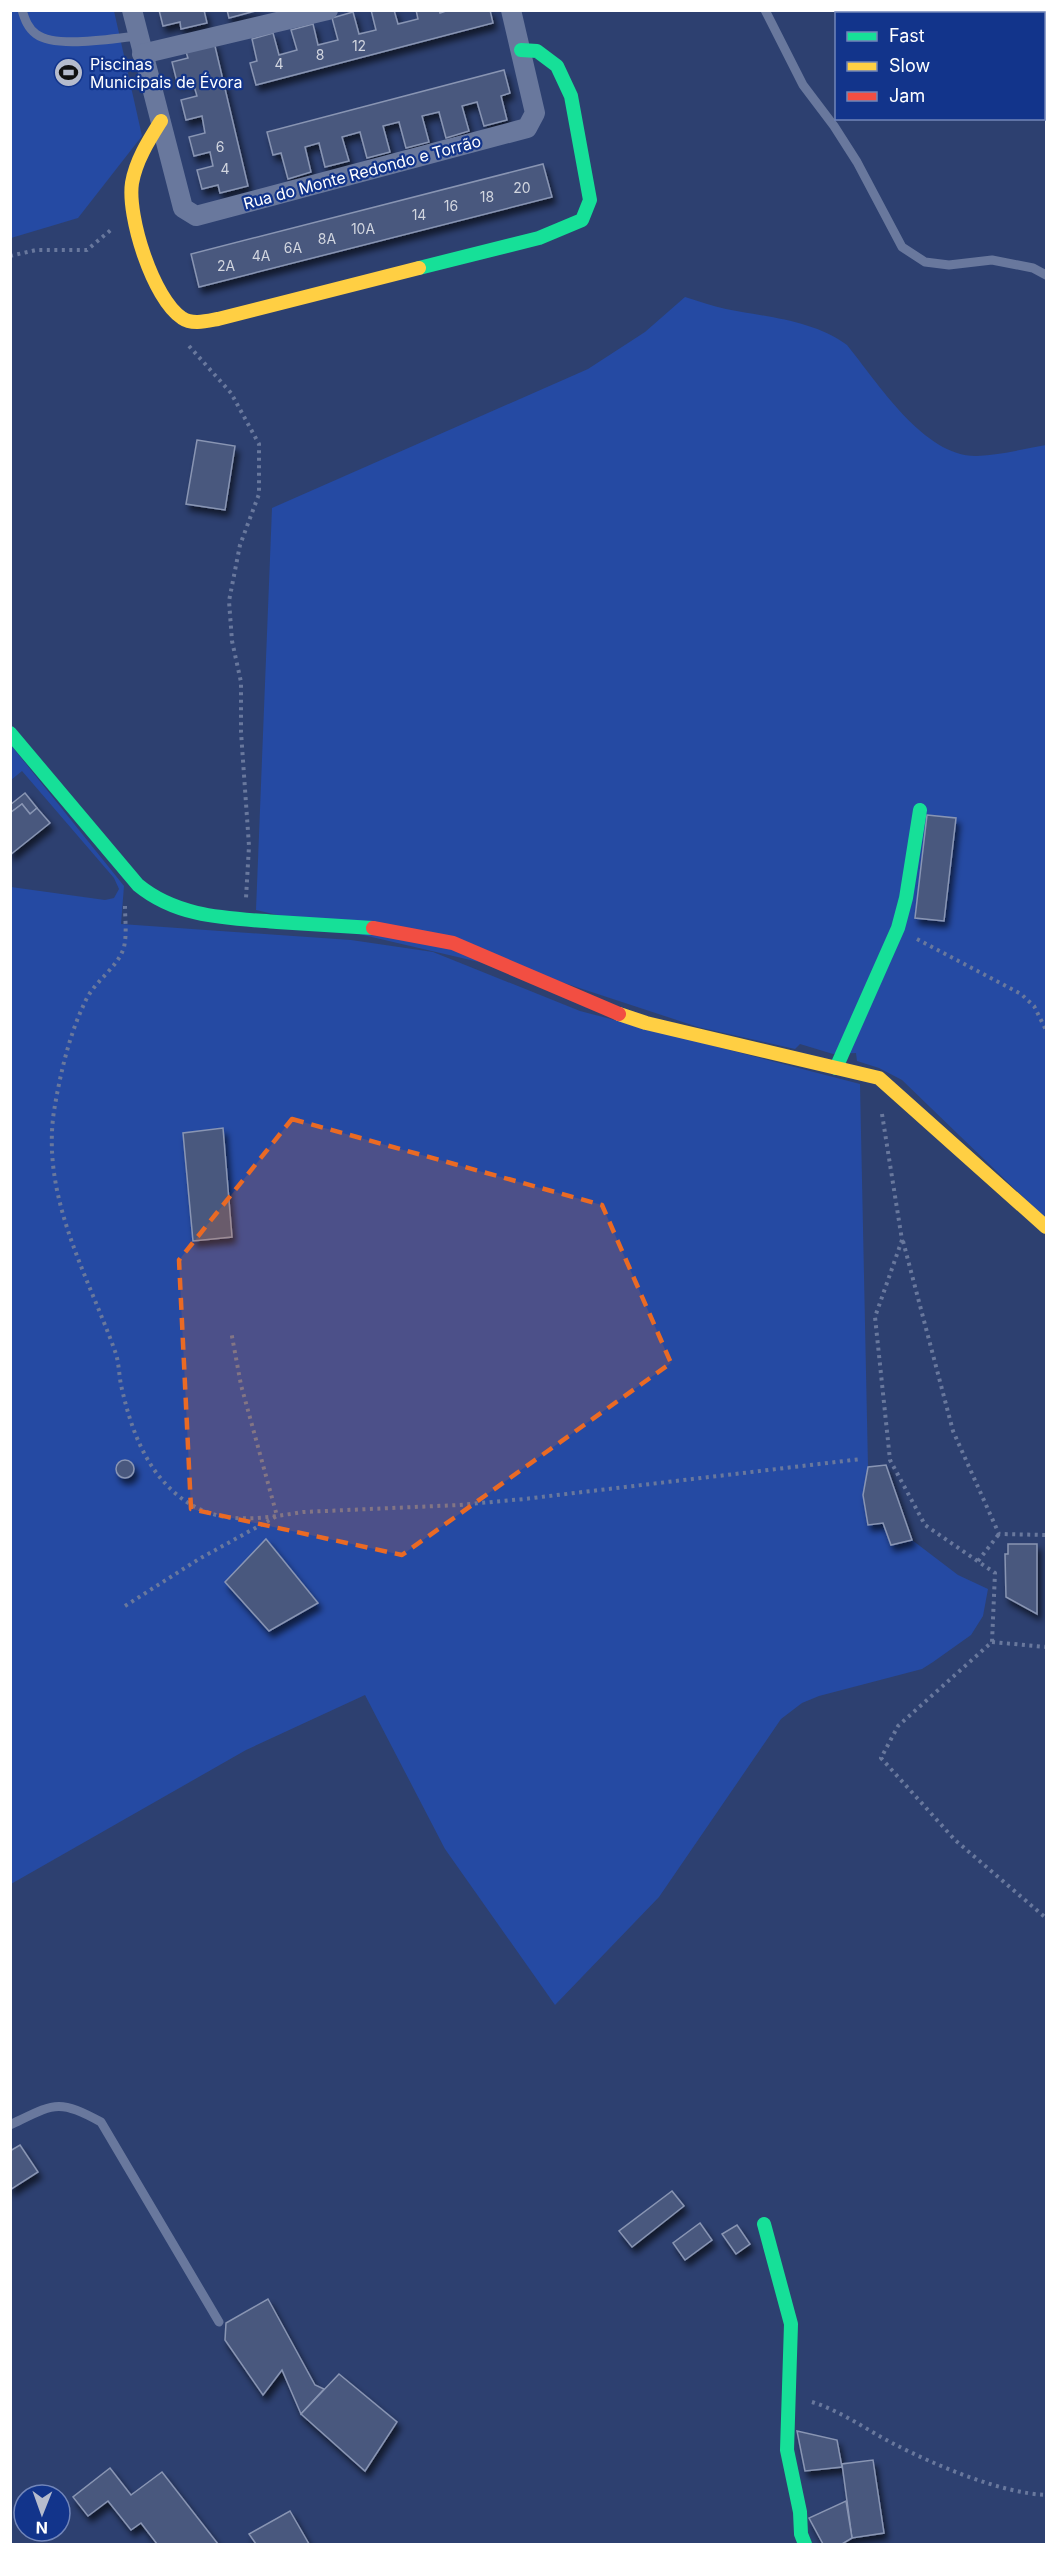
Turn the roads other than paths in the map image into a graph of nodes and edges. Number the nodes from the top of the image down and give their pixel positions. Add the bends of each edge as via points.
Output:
1 (22, 10) edge
2 (132, 10) edge
3 (511, 10) edge
4 (765, 10) edge
5 (326, 11) edge
6 (140, 45) junction
7 (521, 50) junction
8 (161, 121) junction
9 (1047, 275) edge
10 (10, 733) edge
11 (920, 810) dead end
12 (836, 1068) junction
13 (1047, 1227) edge
14 (10, 2125) edge
15 (764, 2224) dead end
16 (219, 2322) dead end
17 (805, 2544) edge

1 - 6 lane via 27,26 55,41
2 - 6 street
3 - 7 street
4 - 9 lane via 803,85 857,162 902,247 925,262 949,265 992,260 1033,268
5 - 6 street
6 - 8 street
7 - 8 street, Rua do Monte Redondo e Torrão via 535,113 527,128 196,216 183,208
7 - 8 street via 537,51 556,66 571,96 590,200 582,220 539,238 218,319 183,318 168,302 138,238 131,192 137,165
10 - 12 street via 127,872 150,896 169,905 212,917 381,928 453,943 606,1010
11 - 12 street via 898,928
12 - 13 street via 879,1078
14 - 16 lane via 51,2106 74,2107 101,2122
15 - 17 street via 791,2324 787,2450

